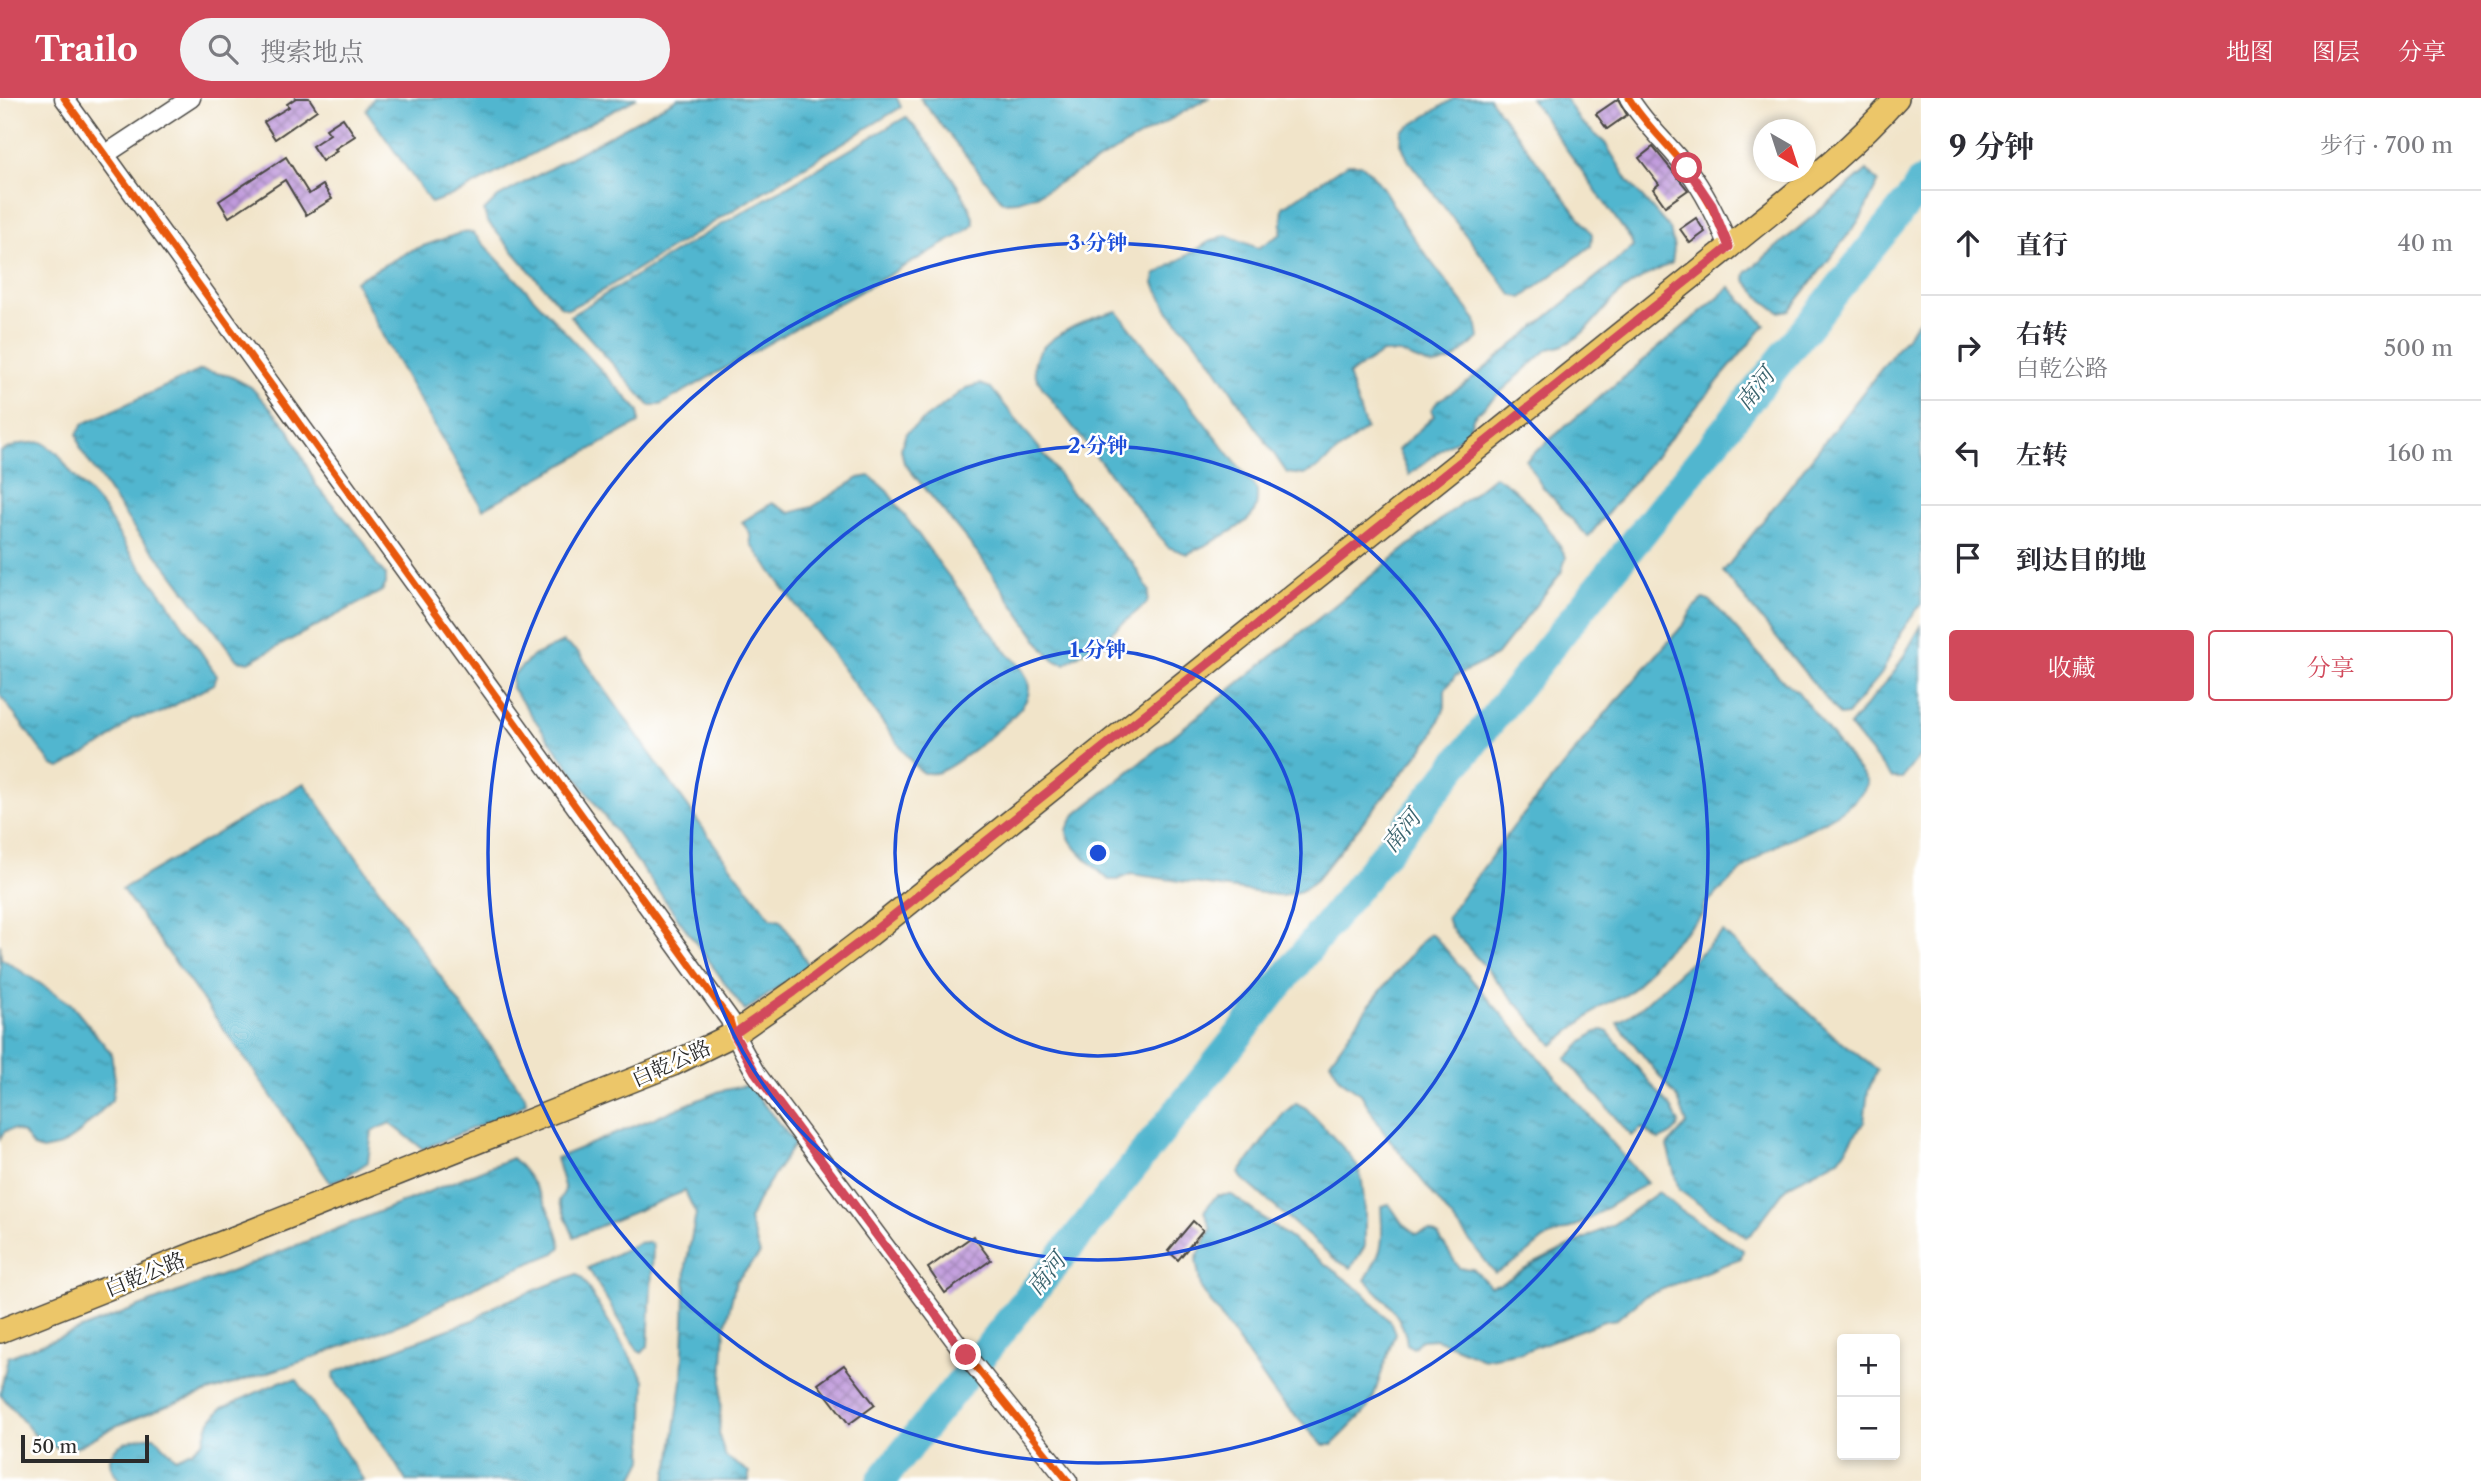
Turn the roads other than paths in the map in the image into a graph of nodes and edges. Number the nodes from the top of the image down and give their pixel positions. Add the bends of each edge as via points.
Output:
1 (64, 98) edge
2 (191, 98) edge
3 (1629, 98) edge
4 (1897, 98) edge
5 (106, 154) junction
6 (1729, 247) junction
7 (734, 1034) junction
8 (0, 1331) edge
9 (1068, 1481) edge

1 - 5 street
2 - 5 street
3 - 6 street via 1712,205
4 - 6 main road, 白乾公路
5 - 7 street via 730,1020
6 - 7 main road, 白乾公路 via 869,935
7 - 8 main road, 白乾公路 via 673,1064
7 - 9 street via 755,1072 958,1345

